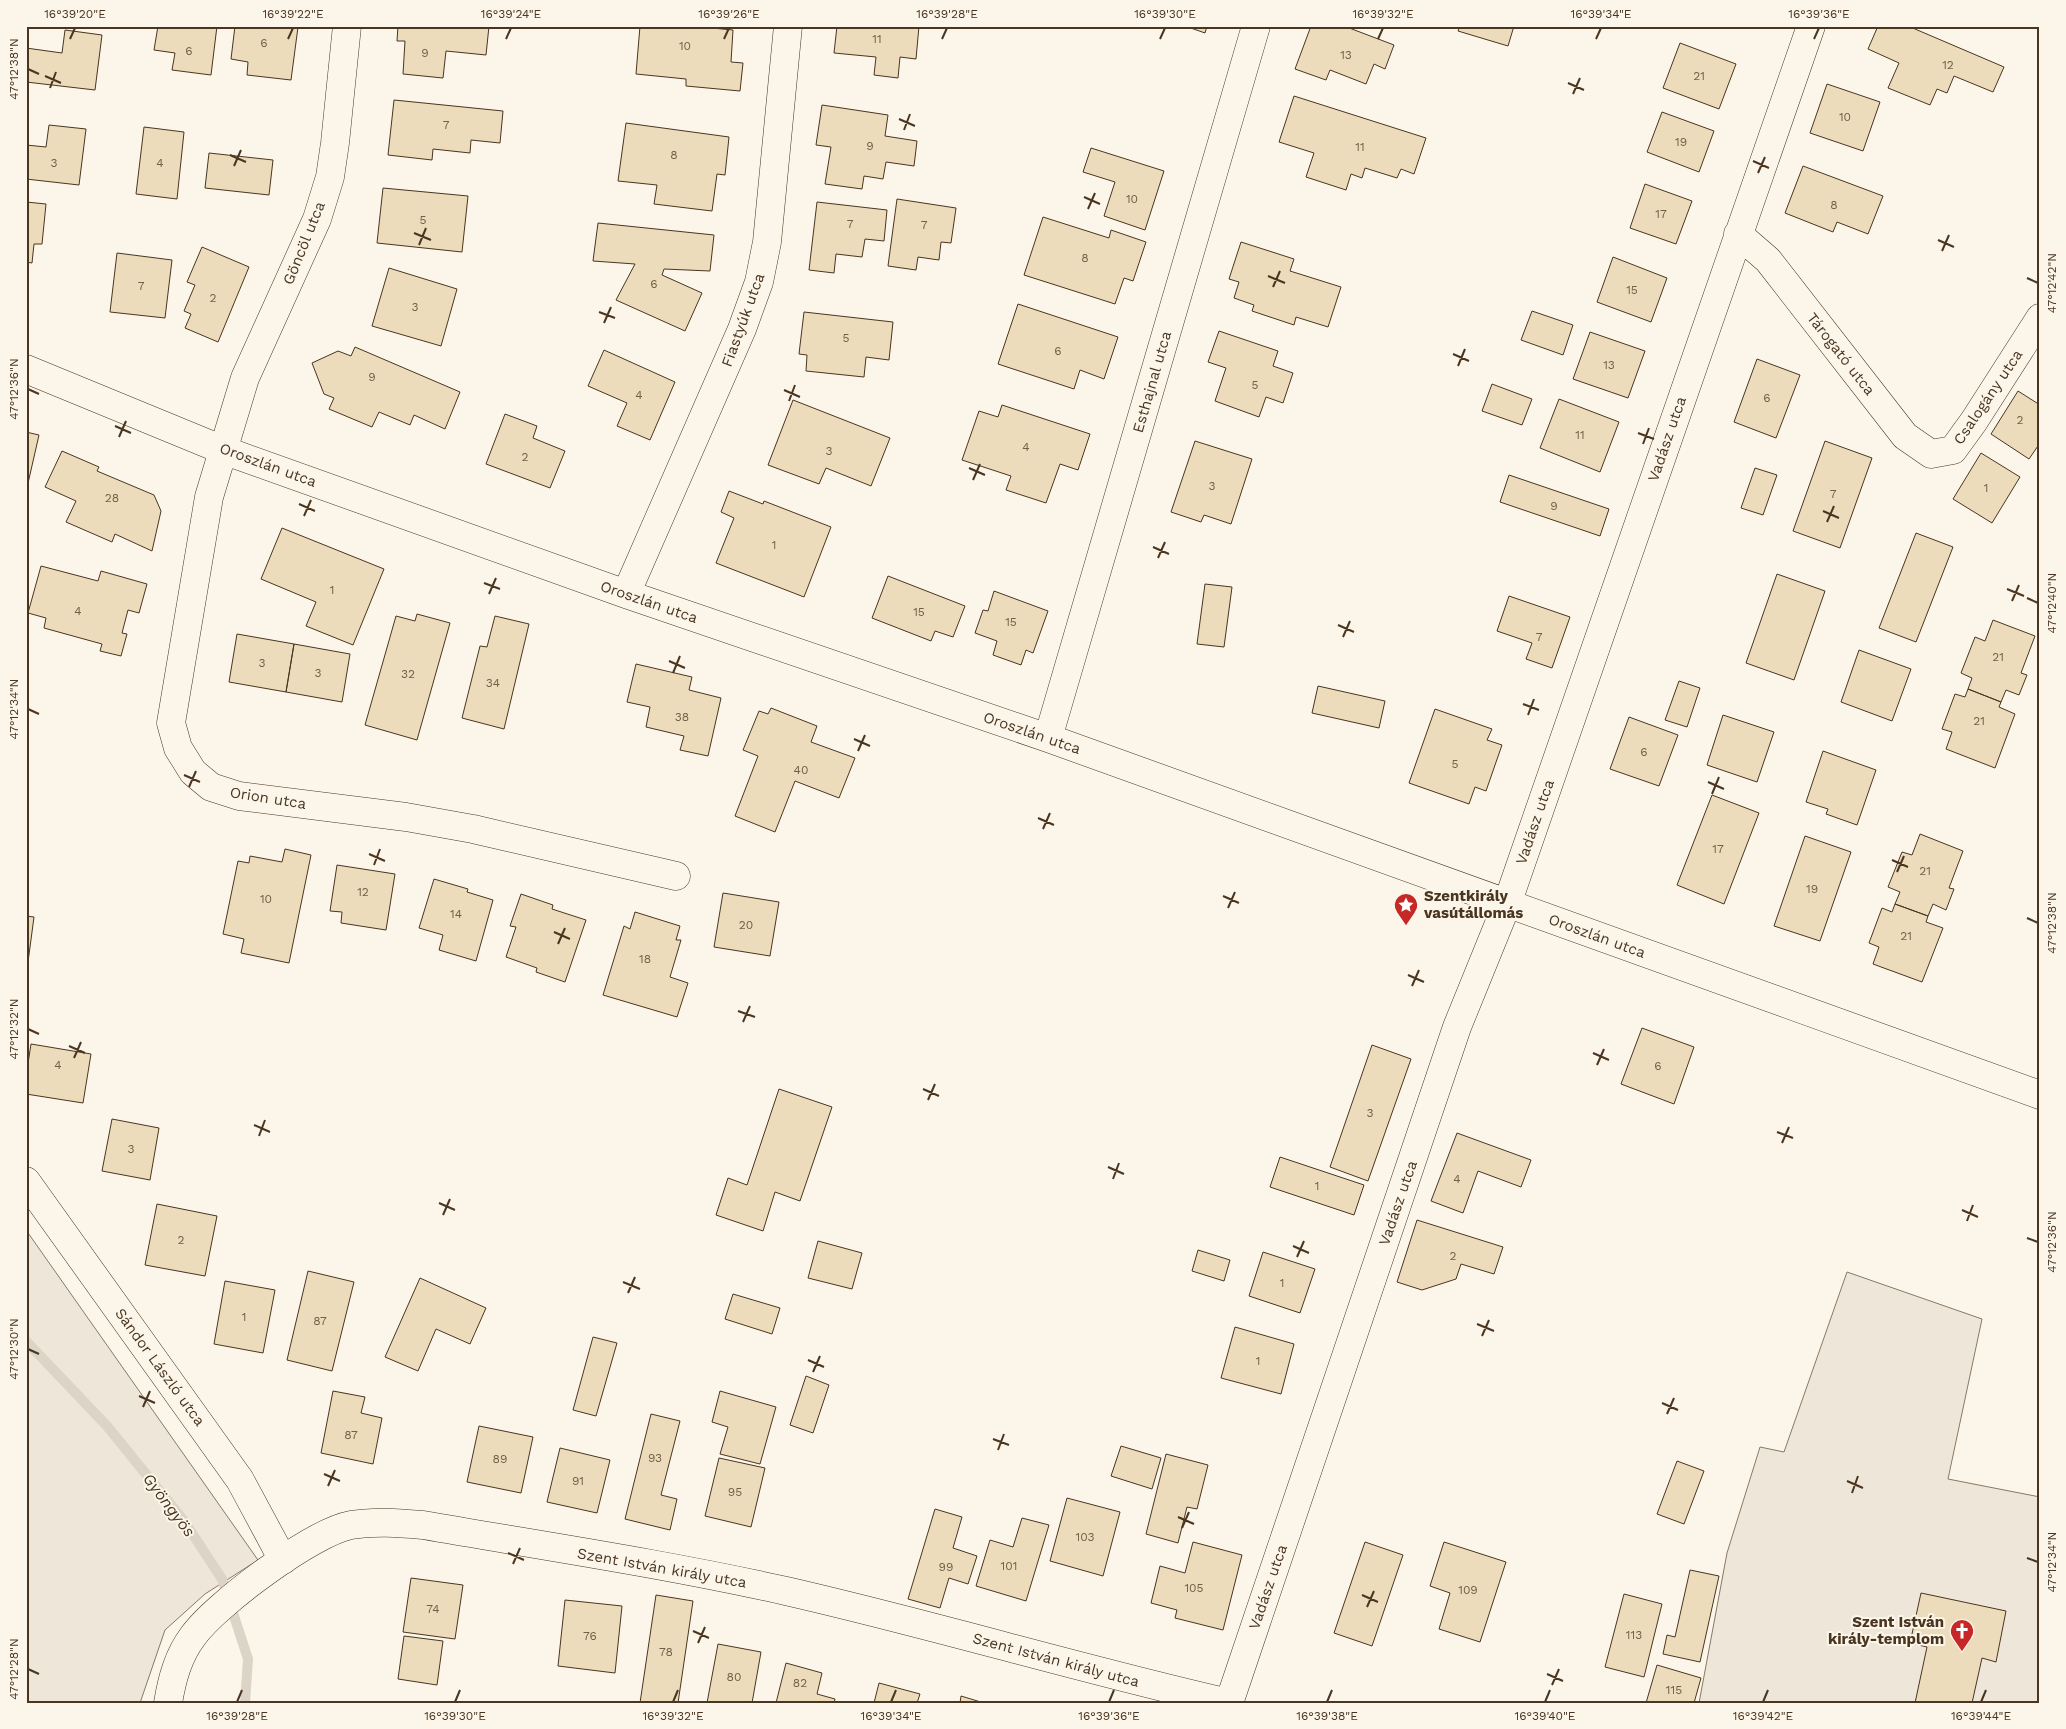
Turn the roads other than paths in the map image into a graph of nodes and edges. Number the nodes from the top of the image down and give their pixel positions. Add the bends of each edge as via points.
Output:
1 (347, 26) edge
2 (788, 26) edge
3 (1256, 26) edge
4 (1811, 26) edge
5 (1738, 234) junction
6 (2040, 318) edge
7 (26, 369) edge
8 (224, 450) junction
9 (1953, 450) joint
10 (626, 594) junction
11 (1048, 738) junction
12 (676, 876) dead end
13 (1507, 904) junction
14 (2040, 1095) edge
15 (26, 1181) edge
16 (283, 1560) junction
17 (168, 1703) edge
18 (1229, 1703) edge

1 - 8 street, Göncöl utca via 330,177 317,219 245,378
2 - 10 street, Fiastyúk utca via 767,242 759,282 742,329
3 - 11 street, Esthajnal utca
4 - 5 street, Vadász utca
5 - 9 street, Tárogató utca via 1768,260 1905,436 1931,454
5 - 13 street, Vadász utca
6 - 9 street, Csalogány utca
7 - 8 street, Oroszlán utca
8 - 10 street, Oroszlán utca
8 - 12 street, Orion utca via 209,497 171,723 178,748 193,772 212,787 239,796 463,827
10 - 11 street, Oroszlán utca
11 - 13 street, Oroszlán utca
13 - 14 street, Oroszlán utca
13 - 18 street, Vadász utca via 1457,1028
15 - 16 street, Sándor László utca via 240,1480
16 - 17 street, Szent István király utca via 214,1612 193,1636 173,1677
16 - 18 street, Szent István király utca via 317,1538 349,1525 385,1522 423,1525 787,1591

